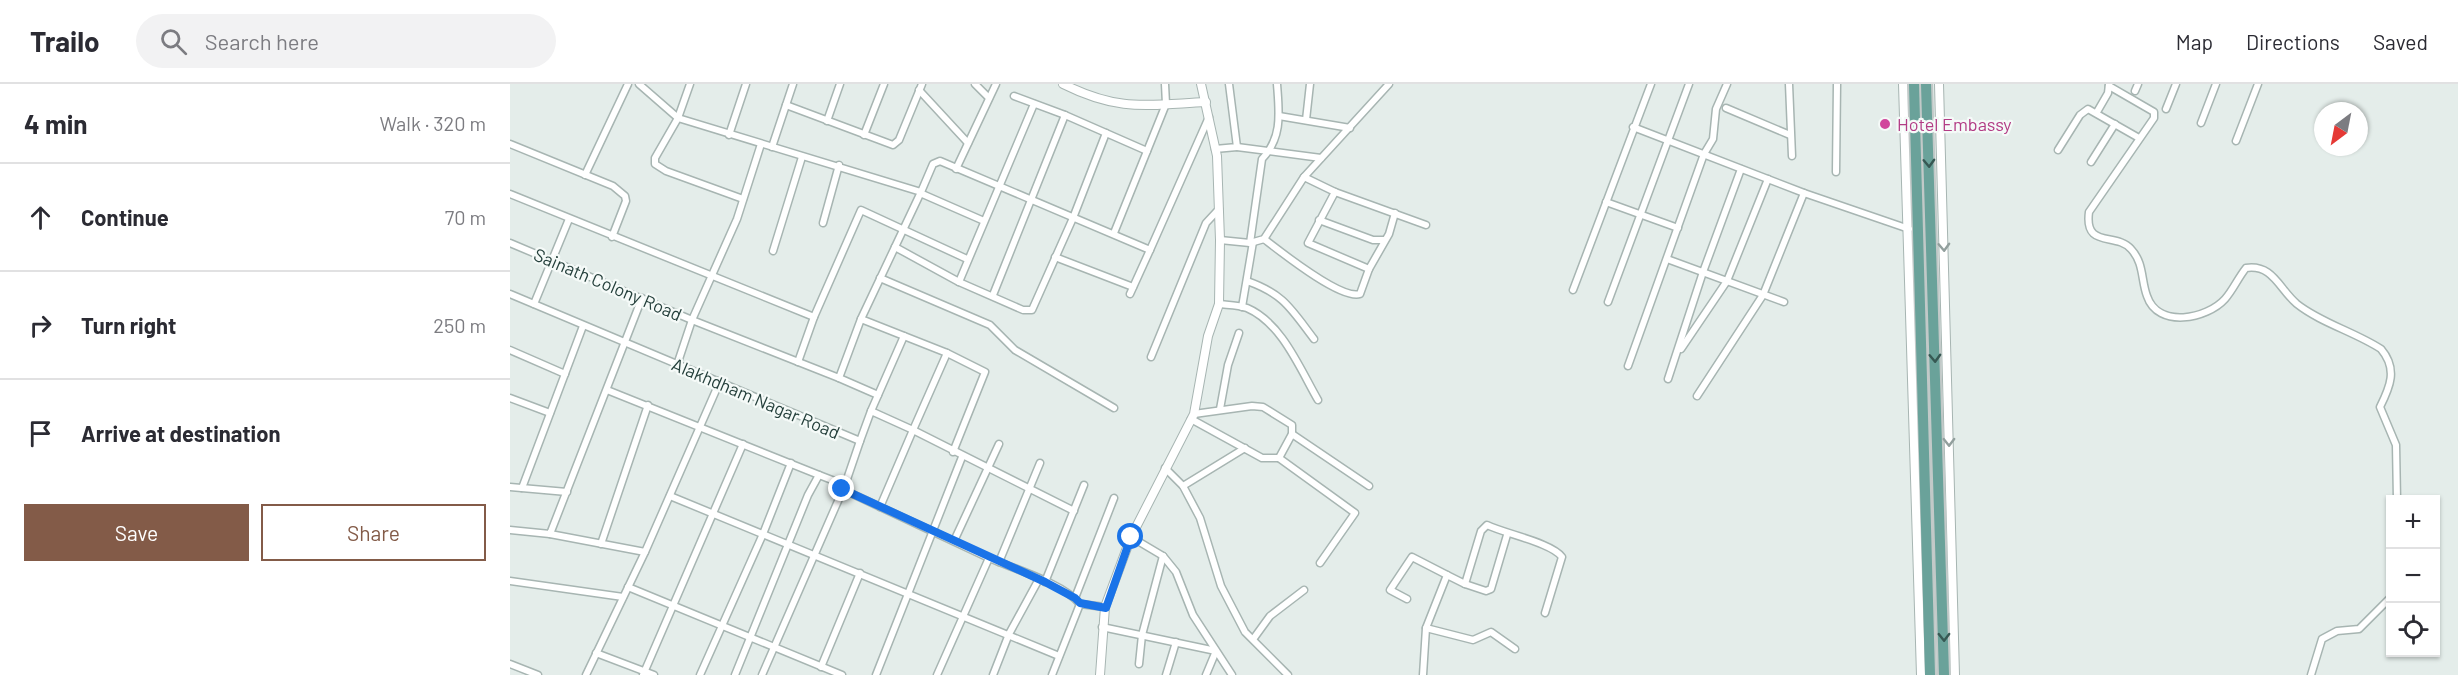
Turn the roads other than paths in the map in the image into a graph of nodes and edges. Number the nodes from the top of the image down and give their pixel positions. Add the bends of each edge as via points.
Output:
1 (628, 84) edge
2 (639, 84) edge
3 (690, 84) edge
4 (746, 84) edge
5 (793, 84) edge
6 (840, 84) edge
7 (884, 84) edge
8 (975, 84) edge
9 (996, 84) edge
10 (1063, 84) edge
11 (1164, 84) edge
12 (1201, 84) edge
13 (1228, 84) edge
14 (1277, 84) edge
15 (1310, 84) edge
16 (1389, 84) edge
17 (1651, 84) edge
18 (1689, 84) edge
19 (1727, 84) edge
20 (1789, 84) edge
21 (1837, 84) edge
22 (1903, 84) edge
23 (1914, 84) edge
24 (1926, 84) edge
25 (1939, 84) edge
26 (2176, 84) edge
27 (2216, 84) edge
28 (2258, 84) edge
29 (2109, 85) edge
30 (921, 87) edge
31 (1014, 96) dead end
32 (989, 99) junction
33 (1206, 102) junction
34 (1034, 104) junction
35 (1166, 104) junction
36 (786, 105) junction
37 (1726, 108) dead end
38 (2166, 109) dead end
39 (2097, 112) junction
40 (1065, 116) junction
41 (1209, 116) junction
42 (1279, 116) junction
43 (678, 118) junction
44 (1306, 120) junction
45 (827, 121) junction
46 (2115, 123) junction
47 (2201, 123) dead end
48 (1633, 127) junction
49 (1350, 128) junction
50 (1106, 133) junction
51 (729, 135) junction
52 (864, 135) junction
53 (1790, 135) junction
54 (2139, 138) junction
55 (1668, 140) junction
56 (2236, 141) dead end
57 (968, 143) junction
58 (510, 144) edge
59 (761, 144) junction
60 (772, 147) junction
61 (1237, 147) junction
62 (1215, 149) junction
63 (1272, 150) junction
64 (2058, 150) dead end
65 (1147, 151) junction
66 (1704, 154) junction
67 (1792, 156) dead end
68 (802, 157) junction
69 (1322, 159) junction
70 (2091, 162) dead end
71 (839, 165) junction
72 (956, 169) junction
73 (1741, 169) junction
74 (1836, 172) dead end
75 (585, 175) junction
76 (1304, 177) junction
77 (1768, 179) junction
78 (1000, 187) junction
79 (1335, 192) junction
80 (921, 193) junction
81 (1804, 193) junction
82 (510, 194) edge
83 (743, 199) junction
84 (1033, 200) junction
85 (1606, 202) junction
86 (1219, 209) junction
87 (1395, 213) junction
88 (1641, 215) junction
89 (1073, 218) junction
90 (569, 219) junction
91 (1319, 220) junction
92 (984, 221) junction
93 (823, 222) dead end
94 (1426, 225) dead end
95 (1678, 228) junction
96 (1909, 229) junction
97 (903, 230) junction
98 (1114, 234) junction
99 (612, 237) junction
100 (1264, 239) junction
101 (1220, 240) junction
102 (1384, 240) junction
103 (510, 243) edge
104 (1252, 243) junction
105 (895, 247) junction
106 (1150, 249) junction
107 (773, 251) dead end
108 (1055, 256) junction
109 (551, 259) junction
110 (967, 259) junction
111 (1667, 260) junction
112 (1370, 270) junction
113 (1703, 272) junction
114 (711, 277) junction
115 (880, 278) junction
116 (1727, 280) junction
117 (1247, 281) junction
118 (959, 282) junction
119 (1574, 290) dead end
120 (510, 294) edge
121 (993, 295) junction
122 (1763, 295) junction
123 (642, 298) junction
124 (1608, 302) dead end
125 (1784, 302) dead end
126 (534, 304) junction
127 (1219, 304) junction
128 (1242, 307) junction
129 (814, 317) junction
130 (861, 319) junction
131 (692, 320) junction
132 (583, 326) junction
133 (1239, 333) dead end
134 (904, 336) junction
135 (1314, 339) dead end
136 (625, 343) junction
137 (510, 350) edge
138 (947, 353) junction
139 (1677, 355) junction
140 (1151, 357) dead end
141 (798, 362) junction
142 (676, 365) junction
143 (1628, 366) dead end
144 (565, 374) junction
145 (839, 378) junction
146 (1668, 379) dead end
147 (720, 381) junction
148 (607, 390) junction
149 (878, 395) junction
150 (1697, 396) dead end
151 (510, 398) edge
152 (1318, 400) dead end
153 (648, 405) junction
154 (1114, 408) dead end
155 (1220, 409) junction
156 (871, 411) junction
157 (550, 413) junction
158 (1192, 416) junction
159 (702, 426) junction
160 (913, 430) junction
161 (1292, 434) junction
162 (860, 441) junction
163 (743, 444) junction
164 (999, 444) dead end
165 (1245, 448) junction
166 (953, 452) junction
167 (962, 457) junction
168 (1279, 458) junction
169 (791, 463) junction
170 (1040, 463) dead end
171 (1165, 468) junction
172 (987, 470) junction
173 (819, 474) junction
174 (1084, 485) dead end
175 (1183, 486) junction
176 (1369, 486) dead end
177 (510, 487) edge
178 (843, 487) junction
179 (522, 488) junction
180 (1028, 490) junction
181 (567, 492) junction
182 (2397, 495) edge
183 (670, 496) junction
184 (1114, 498) dead end
185 (880, 507) junction
186 (1074, 511) junction
187 (714, 513) junction
188 (510, 530) edge
189 (933, 531) junction
190 (550, 534) junction
191 (763, 534) junction
192 (1507, 535) junction
193 (1131, 537) junction
194 (954, 541) junction
195 (789, 543) junction
196 (601, 544) junction
197 (645, 552) junction
198 (816, 554) junction
199 (1163, 556) junction
200 (988, 558) junction
201 (999, 562) junction
202 (1320, 563) dead end
203 (861, 573) junction
204 (1447, 575) junction
205 (1042, 580) junction
206 (510, 582) edge
207 (1465, 584) junction
208 (628, 587) junction
209 (1304, 590) dead end
210 (907, 593) junction
211 (623, 597) junction
212 (1407, 599) dead end
213 (1078, 601) junction
214 (2386, 603) edge
215 (675, 607) junction
216 (1106, 608) junction
217 (1545, 614) dead end
218 (964, 618) junction
219 (721, 627) junction
220 (1102, 627) junction
221 (1426, 628) junction
222 (1009, 634) junction
223 (1142, 635) junction
224 (1254, 638) junction
225 (750, 639) junction
226 (1176, 642) junction
227 (775, 649) junction
228 (1515, 649) dead end
229 (1216, 651) junction
230 (596, 653) junction
231 (1059, 656) junction
232 (510, 664) edge
233 (1139, 664) dead end
234 (821, 667) junction
235 (644, 673) edge
236 (538, 675) edge
237 (586, 675) edge
238 (654, 675) edge
239 (700, 675) edge
240 (735, 675) edge
241 (762, 675) edge
242 (842, 675) edge
243 (876, 675) edge
244 (937, 675) edge
245 (993, 675) edge
246 (1052, 675) edge
247 (1100, 675) edge
248 (1166, 675) edge
249 (1206, 675) edge
250 (1232, 675) edge
251 (1288, 675) edge
252 (1423, 675) edge
253 (1921, 675) edge
254 (1929, 675) edge
255 (1944, 675) edge
256 (1955, 675) edge
257 (2312, 675) edge

1 - 75 street
2 - 43 street
3 - 43 street
4 - 51 street
5 - 36 street
6 - 45 street
7 - 52 street
8 - 32 street
9 - 32 street
10 - 35 street via 1111,103 1137,107
11 - 35 street
12 - 33 street
13 - 61 street
14 - 42 street
15 - 44 street
16 - 49 street
17 - 48 street
18 - 55 street
19 - 66 street via 1716,109 1713,139
20 - 53 street
21 - 74 street
22 - 96 street
23 - 254 main road
24 -> 255 main road
25 -> 256 street
26 - 38 street
27 - 47 street
28 - 56 street
29 - 39 street
29 - 54 street via 2154,112
30 - 52 street via 896,143 890,145
30 - 57 street
31 - 34 street
32 - 57 street
33 - 35 street
33 - 41 street
34 - 40 street
34 - 78 street
35 - 65 street
36 - 45 street
36 - 60 street
37 - 53 street
39 - 46 street
39 - 64 street via 2084,111
40 - 50 street
40 - 84 street
41 - 62 street
41 - 106 street
42 - 44 street
42 - 63 street via 1278,136
43 - 51 street
43 - 83 street via 655,164
44 - 49 street
45 - 52 street
46 - 54 street
46 - 70 street
48 - 55 street
48 - 85 street
49 - 69 street
50 - 65 street
50 - 89 street
51 - 59 street
53 - 67 street
54 - 182 street via 2089,212 2090,229 2103,240 2131,248 2140,263 2149,301 2170,317 2199,315 2217,306 2246,268 2254,267 2273,276 2301,306 2381,349 2392,376 2379,407 2396,445
55 - 66 street
55 - 88 street
57 - 72 street
58 - 75 street
59 - 60 street
59 - 83 street, Sainath Colony Road
60 - 68 street
61 - 62 street
61 - 63 street
62 - 86 street
63 - 69 street
63 - 104 street via 1262,159
65 - 98 street
66 - 73 street
66 - 95 street
68 - 71 street
68 - 107 street
69 - 76 street
71 - 80 street
71 - 93 street
72 - 78 street
72 - 80 street via 935,162
73 - 77 street
73 - 113 street
75 - 99 street via 613,186 625,196
76 - 79 street
76 - 100 street
77 - 81 street
77 - 116 street
78 - 84 street
78 - 92 street
79 - 87 street
79 - 91 street
80 - 92 street
80 - 97 street
81 - 96 street
81 - 122 street
82 - 90 street
83 - 114 street, Sainath Colony Road
84 - 89 street
84 - 121 street
85 - 88 street
85 - 119 street
86 - 101 street
86 - 140 street via 1206,223
87 - 94 street
87 - 102 street
88 - 95 street
88 - 124 street
89 - 98 street
89 - 108 street
90 - 99 street
90 - 109 street
91 - 102 street via 1373,240
91 - 112 street via 1308,241 1311,245
92 - 110 street
95 - 111 street
96 - 253 street
97 - 105 street
97 - 110 street
97 - 129 street via 861,210
98 - 106 street
99 - 114 street
100 - 104 street
100 - 112 street via 1324,281 1356,296 1364,288
101 - 104 street
101 - 127 street
102 - 112 street
103 - 109 street, Sainath Colony Road
104 - 117 street
105 - 115 street
105 - 118 street
106 - 108 street via 1132,291
108 - 121 street via 1032,310 1023,310
109 - 123 street, Sainath Colony Road
109 - 126 street
110 - 118 street
111 - 113 street
111 - 143 street
113 - 116 street
113 - 139 street
114 - 129 street
114 - 131 street, Sainath Colony Road
115 - 130 street
115 - 154 street via 990,325 1015,350
116 - 122 street
116 - 139 street
117 - 128 street
117 - 135 street via 1284,300
118 - 121 street
120 - 126 street, Alakhdham Nagar Road
122 - 125 street
122 - 150 street
123 - 131 street, Sainath Colony Road
123 - 136 street
126 - 132 street, Alakhdham Nagar Road
127 - 128 street
127 - 158 street via 1208,336
128 - 152 street via 1261,316 1280,336
129 - 141 street
130 - 134 street
130 - 145 street
131 - 141 street
131 - 142 street
132 - 136 street, Alakhdham Nagar Road
132 - 144 street
133 - 155 street
134 - 138 street
134 - 149 street, Alakhdham Nagar Road
136 - 142 street, Alakhdham Nagar Road
136 - 148 street
137 - 144 street
138 - 160 street
138 - 166 street via 985,372
139 - 146 street
141 - 145 street
142 - 147 street, Alakhdham Nagar Road
144 - 157 street
145 - 149 street
147 - 159 street
147 - 162 street, Alakhdham Nagar Road
148 - 153 street
148 - 181 street
149 - 156 street, Alakhdham Nagar Road
151 - 157 street
153 - 159 street
153 - 196 street
155 - 158 street
155 - 161 street via 1263,407 1292,425
156 - 160 street
156 - 162 street, Alakhdham Nagar Road
157 - 179 street
158 - 165 street
158 - 171 street
159 - 163 street
159 - 183 street
160 - 166 street
160 - 185 street
161 - 168 street
161 - 176 street
162 - 178 street
163 - 169 street
163 - 187 street
164 - 172 street
165 - 168 street via 1269,460
165 - 175 street
166 - 167 street
167 - 172 street
167 - 189 street
168 - 202 street via 1355,513
169 - 173 street
169 - 191 street
170 - 180 street
171 - 175 street
171 - 193 street
172 - 180 street
172 - 194 street
173 - 178 street
173 - 195 street
174 - 186 street
175 - 224 street via 1207,535 1221,586 1245,632
177 - 179 street
178 - 185 street
178 - 198 street
179 - 181 street
180 - 186 street
180 - 201 street
181 - 190 street
183 - 187 street
183 - 197 street
184 - 213 street
185 - 189 street
186 - 205 street
187 - 191 street
187 - 215 street
188 - 190 street
189 - 194 street
189 - 210 street
190 - 196 street
191 - 195 street
191 - 219 street
192 - 207 street via 1491,589
192 - 207 street via 1484,527
192 - 217 street via 1540,543 1562,557
193 - 199 street
193 - 216 street
194 - 200 street
195 - 198 street
195 - 225 street
196 - 197 street
197 - 208 street
198 - 203 street
198 - 227 street
199 - 223 street
199 - 229 street via 1176,572 1193,615
200 - 201 street
200 - 218 street
201 - 205 street
203 - 210 street
203 - 234 street
204 - 207 street
204 - 212 street via 1412,557 1390,590
204 - 221 street
205 - 213 street
205 - 222 street
206 - 211 street
208 - 211 street
208 - 215 street
209 - 224 street via 1270,616
210 - 218 street
210 - 243 street
211 - 230 street
213 - 216 street
213 - 231 street
214 - 257 street via 2357,630 2337,631 2322,639
215 - 219 street
215 - 235 street
216 - 220 street
218 - 222 street
218 - 244 street
219 - 225 street
219 - 239 street
220 - 223 street
220 - 247 street
221 - 228 street via 1473,640 1488,632
221 - 252 street
222 - 231 street
222 - 245 street
223 - 226 street
223 - 233 street
224 - 251 street
225 - 227 street
225 - 240 street
226 - 229 street
226 - 248 street
227 - 234 street
227 - 241 street
229 - 249 street
229 - 250 street
230 - 235 street
230 - 237 street
231 - 246 street
232 - 236 street
234 - 242 street
235 - 238 street

